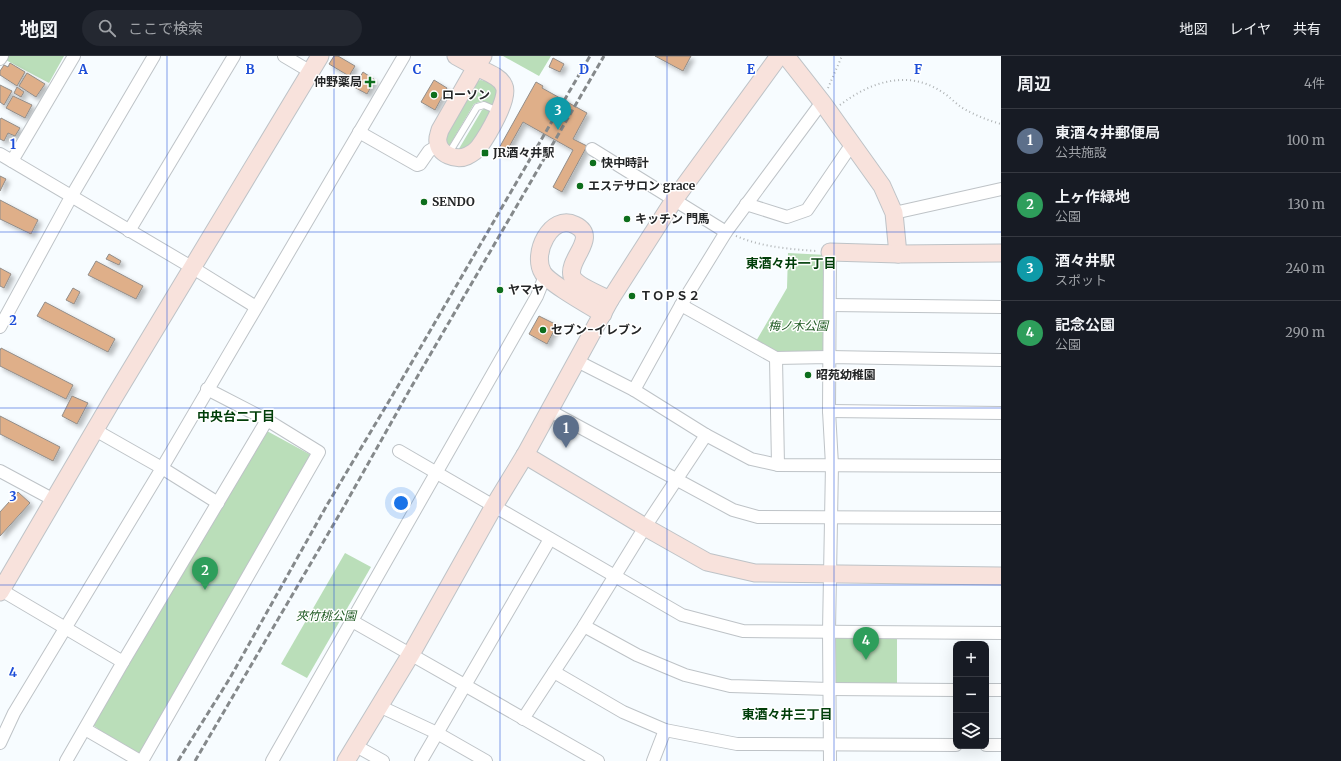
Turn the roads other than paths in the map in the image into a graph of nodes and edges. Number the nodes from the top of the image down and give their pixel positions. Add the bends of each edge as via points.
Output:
1 (2, 56) edge
2 (74, 56) edge
3 (154, 56) edge
4 (234, 56) edge
5 (284, 56) edge
6 (320, 56) edge
7 (404, 56) edge
8 (456, 56) edge
9 (779, 56) edge
10 (786, 56) edge
11 (0, 59) edge
12 (480, 62) edge
13 (311, 72) junction
14 (826, 107) junction
15 (360, 132) junction
16 (852, 144) junction
17 (592, 149) dead end
18 (443, 150) junction
19 (0, 154) edge
20 (12, 161) junction
21 (1001, 189) edge
22 (71, 197) junction
23 (674, 200) junction
24 (746, 204) junction
25 (894, 213) junction
26 (129, 231) junction
27 (726, 232) junction
28 (830, 252) joint
29 (898, 254) junction
30 (1001, 254) edge
31 (193, 268) junction
32 (544, 274) junction
33 (830, 305) junction
34 (681, 306) junction
35 (256, 307) junction
36 (606, 307) junction
37 (1001, 307) edge
38 (0, 327) edge
39 (829, 357) junction
40 (776, 358) junction
41 (1001, 360) edge
42 (577, 361) junction
43 (207, 389) junction
44 (634, 390) junction
45 (550, 411) junction
46 (829, 411) junction
47 (1001, 413) edge
48 (267, 420) junction
49 (95, 430) junction
50 (706, 435) junction
51 (400, 451) dead end
52 (525, 455) junction
53 (778, 465) junction
54 (832, 465) junction
55 (1001, 466) edge
56 (162, 468) junction
57 (0, 471) edge
58 (438, 472) junction
59 (676, 479) junction
60 (54, 500) junction
61 (218, 503) junction
62 (494, 506) junction
63 (831, 517) junction
64 (1001, 518) edge
65 (645, 527) junction
66 (550, 539) junction
67 (830, 574) junction
68 (614, 576) junction
69 (1001, 576) edge
70 (1, 591) edge
71 (352, 621) junction
72 (584, 626) junction
73 (65, 628) junction
74 (829, 632) junction
75 (1001, 633) edge
76 (411, 654) junction
77 (123, 662) junction
78 (554, 672) junction
79 (464, 686) junction
80 (830, 689) junction
81 (953, 690) edge
82 (989, 690) edge
83 (1001, 690) edge
84 (379, 706) junction
85 (523, 719) junction
86 (85, 729) junction
87 (665, 730) junction
88 (437, 733) junction
89 (0, 743) edge
90 (829, 745) junction
91 (953, 745) edge
92 (989, 745) edge
93 (1001, 745) edge
94 (356, 746) junction
95 (66, 761) edge
96 (141, 761) edge
97 (272, 761) edge
98 (346, 761) edge
99 (383, 761) edge
100 (421, 761) edge
101 (486, 761) edge
102 (598, 761) edge
103 (653, 761) edge
104 (830, 761) edge

1 - 11 street
2 - 20 street
3 - 22 street
4 - 26 street
5 - 13 street
6 - 13 street
7 - 15 street
8 - 12 street
9 - 23 street
10 - 14 street
12 - 18 street via 440,130 438,136
12 - 18 street via 504,85 505,94 499,112 472,154 461,159
13 - 31 street
14 - 16 street
14 - 24 street
15 - 18 street via 417,165 429,151
15 - 35 street
16 - 24 street via 807,210 788,216
16 - 25 street via 882,186
17 - 23 street
19 - 20 street
20 - 22 street
21 - 25 street
22 - 26 street
22 - 38 street
23 - 27 street
23 - 36 street
24 - 27 street
25 - 29 street
26 - 31 street
27 - 34 street
28 - 29 street
28 - 33 street
29 - 30 street
31 - 35 street
31 - 49 street
32 - 36 street via 558,286
32 - 36 street via 540,264 540,250 546,237 559,224 575,224 583,231 585,237 572,276
32 - 58 street via 537,296
33 - 37 street
33 - 39 street
34 - 40 street
34 - 44 street
35 - 43 street
36 - 42 street
39 - 40 street
39 - 41 street
39 - 46 street
40 - 53 street
42 - 44 street
42 - 45 street
43 - 48 street
43 - 56 street
44 - 50 street
45 - 52 street
45 - 59 street
46 - 47 street
46 - 54 street
48 - 61 street
48 - 96 street via 319,452
49 - 56 street
49 - 60 street
50 - 53 street via 751,459
50 - 59 street
51 - 58 street
52 - 62 street
52 - 65 street
53 - 54 street
54 - 55 street
54 - 63 street
56 - 61 street
56 - 73 street
57 - 60 street
58 - 62 street
58 - 71 street
59 - 63 street via 733,510 758,517
59 - 65 street
60 - 70 street
61 - 77 street
62 - 66 street
62 - 76 street
63 - 64 street
63 - 67 street
65 - 67 street via 707,562 755,573
65 - 68 street
66 - 68 street
66 - 79 street
67 - 69 street
67 - 74 street
68 - 72 street
68 - 74 street via 682,615 743,631
70 - 73 street
71 - 76 street
71 - 97 street
72 - 78 street
72 - 80 street via 637,655 684,675 730,686
73 - 77 street
73 - 89 street via 14,713
74 - 75 street
74 - 80 street
76 - 79 street
76 - 84 street
77 - 86 street
78 - 85 street
78 - 87 street via 623,712
79 - 85 street
79 - 88 street
80 - 81 street
80 - 90 street
82 - 83 street
84 - 88 street
84 - 94 street
85 - 102 street
86 - 95 street
86 - 96 street
87 - 90 street via 737,744
87 - 103 street
88 - 100 street
88 - 101 street
90 - 91 street
90 - 104 street
92 - 93 street
94 - 98 street
94 - 99 street

